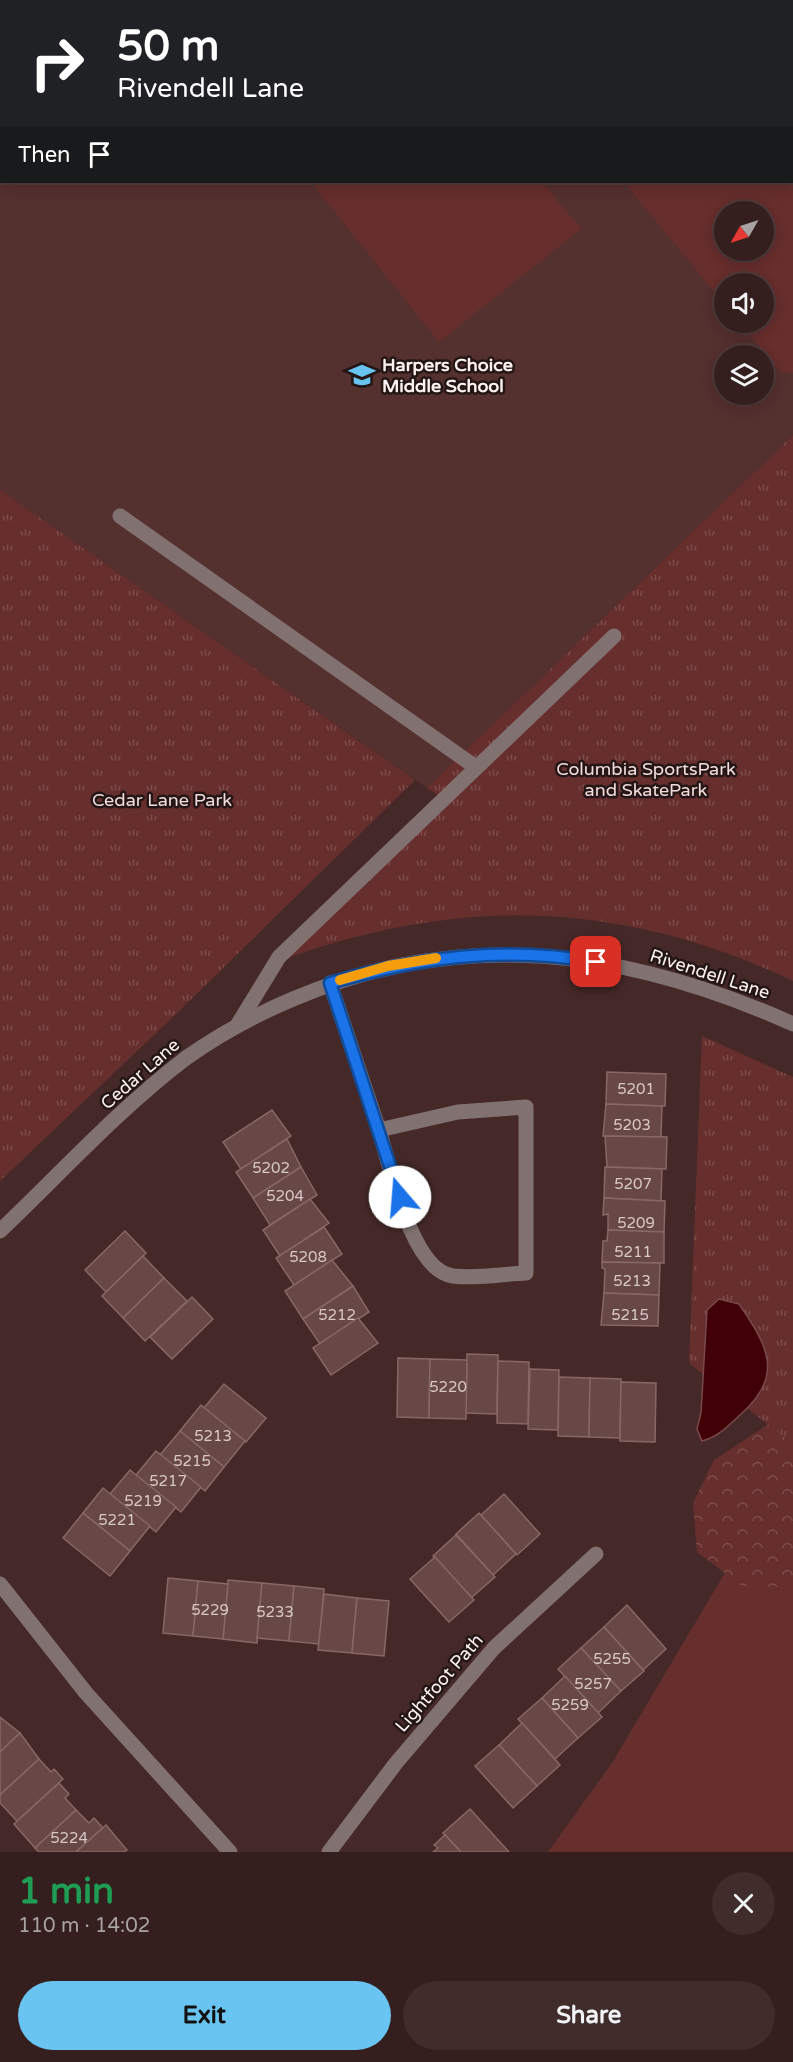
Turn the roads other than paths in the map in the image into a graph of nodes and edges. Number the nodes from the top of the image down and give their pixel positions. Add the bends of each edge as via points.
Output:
1 (120, 516) dead end
2 (614, 636) dead end
3 (474, 766) junction
4 (330, 983) junction
5 (238, 1024) junction
6 (793, 1024) edge
7 (379, 1130) junction
8 (0, 1231) edge
9 (596, 1554) dead end
10 (0, 1584) edge
11 (230, 1852) edge
12 (329, 1852) edge

1 - 3 street
2 - 3 street
3 - 5 street via 279,957
4 - 5 street, Cedar Lane
4 - 6 street, Rivendell Lane via 428,959 516,953 577,959 668,978 746,1003
4 - 7 street
5 - 8 street, Cedar Lane via 186,1059 136,1100
7 - 7 street via 414,1241 435,1269 451,1276 526,1274 526,1107 458,1112
9 - 12 street, Lightfoot Path via 494,1648 396,1763
10 - 11 street via 86,1693

